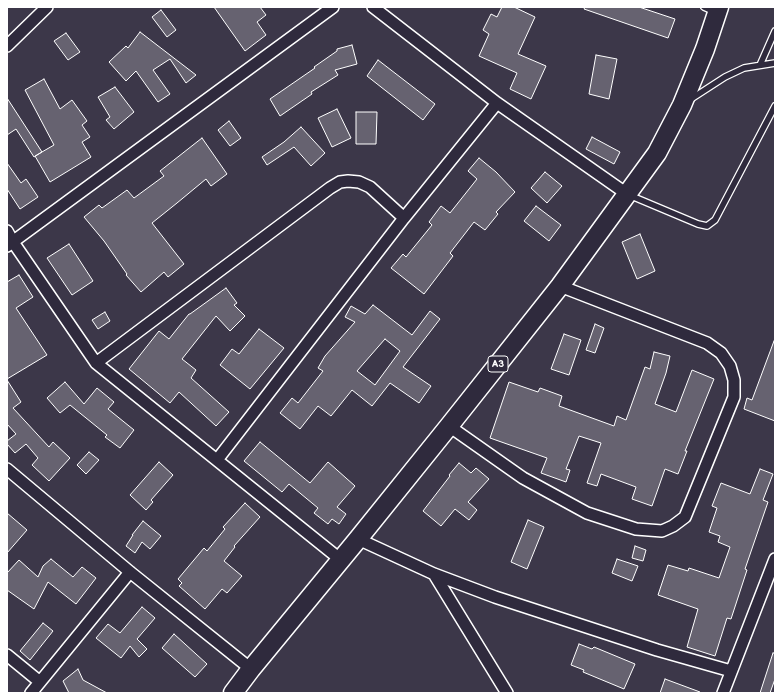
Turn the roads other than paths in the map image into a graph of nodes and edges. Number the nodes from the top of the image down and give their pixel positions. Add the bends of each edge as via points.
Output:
1 (47, 7) edge
2 (333, 7) edge
3 (373, 7) edge
4 (713, 9) edge
5 (775, 31) edge
6 (7, 46) edge
7 (775, 63) edge
8 (760, 64) junction
9 (497, 102) junction
10 (682, 105) junction
11 (775, 106) edge
12 (627, 194) junction
13 (404, 218) junction
14 (7, 231) edge
15 (10, 244) edge
16 (560, 286) junction
17 (96, 363) junction
18 (449, 426) junction
19 (217, 460) junction
20 (7, 469) edge
21 (358, 539) junction
22 (775, 559) edge
23 (341, 560) junction
24 (130, 572) junction
25 (773, 572) edge
26 (434, 574) junction
27 (7, 655) edge
28 (251, 669) junction
29 (731, 671) junction
30 (40, 682) junction
31 (31, 693) edge
32 (233, 693) edge
33 (507, 693) edge
34 (723, 693) edge

1 - 6 street
2 - 15 street
3 - 9 street
4 - 10 highway, A3 via 705,49
5 - 8 lane
7 - 8 lane
8 - 10 lane via 725,77
9 - 12 street
9 - 13 street
10 - 12 highway, A3 via 657,153
11 - 12 lane via 715,220 707,226
12 - 16 highway, A3
13 - 17 street via 370,187 359,182 340,182
13 - 19 street
14 - 15 street
15 - 17 street
16 - 18 highway, A3
16 - 18 street via 707,343 722,353 730,366 734,380 734,397 685,517 662,531 636,529 587,513 523,478
17 - 19 street
18 - 21 highway, A3
19 - 23 street
20 - 24 street
21 - 23 highway, A3
21 - 26 street
22 - 25 street
23 - 28 highway, A3
24 - 28 street
24 - 30 street
25 - 29 street
26 - 29 street via 495,597 657,650
26 - 33 street
27 - 30 street
28 - 32 highway, A3
29 - 34 street
30 - 31 street

